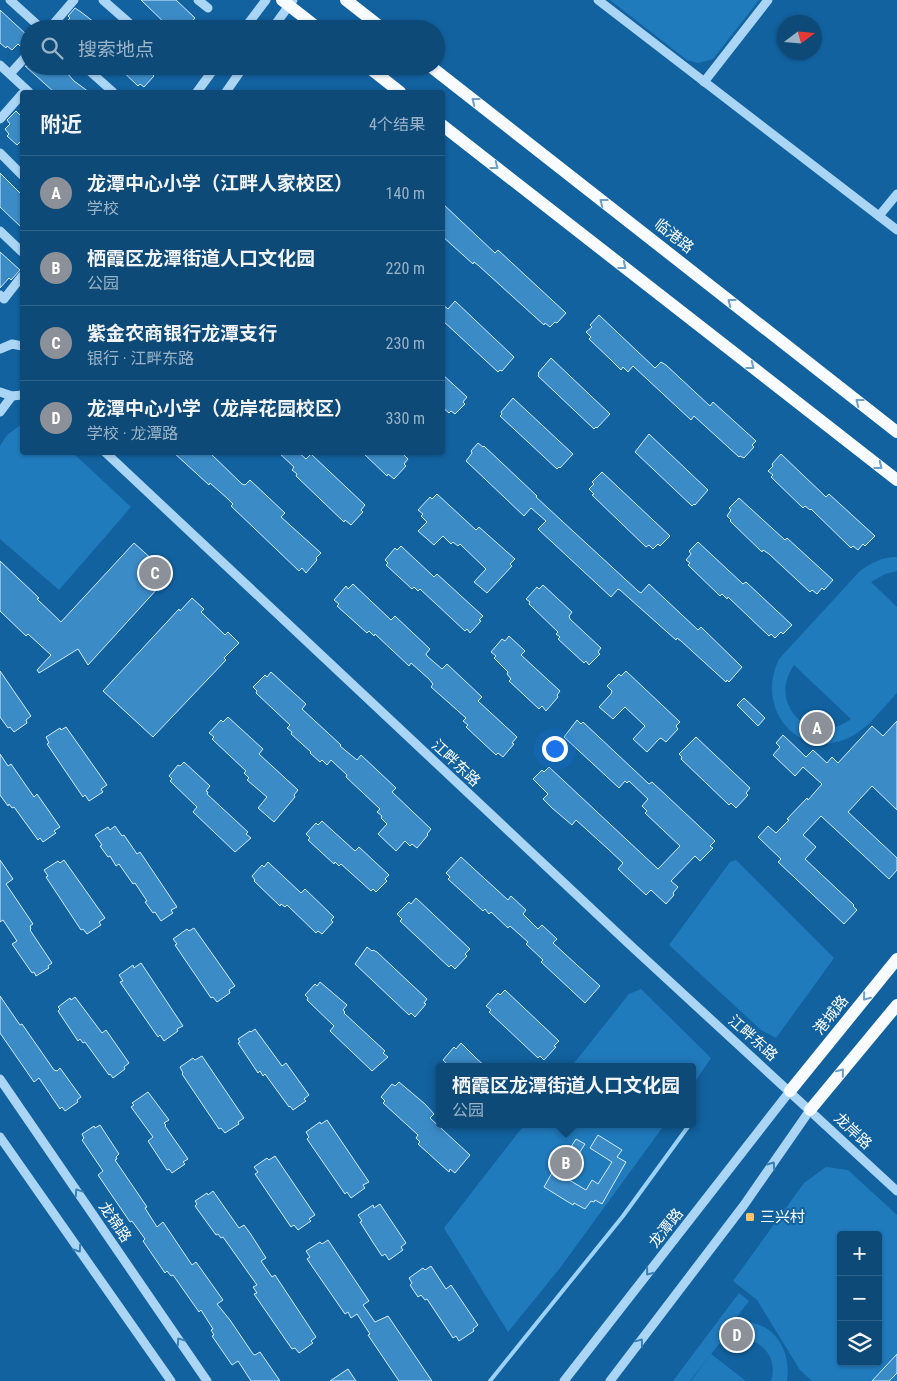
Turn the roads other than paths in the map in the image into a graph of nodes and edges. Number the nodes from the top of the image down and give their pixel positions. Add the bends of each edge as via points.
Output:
1 (10, 0) edge
2 (74, 0) edge
3 (103, 0) edge
4 (198, 0) edge
5 (266, 0) edge
6 (346, 0) edge
7 (598, 0) edge
8 (768, 0) edge
9 (288, 2) edge
10 (208, 8) dead end
11 (32, 20) edge
12 (57, 20) edge
13 (126, 20) edge
14 (251, 20) edge
15 (277, 20) edge
16 (309, 20) edge
17 (371, 20) edge
18 (20, 63) edge
19 (0, 65) edge
20 (10, 74) junction
21 (94, 75) edge
22 (210, 75) edge
23 (238, 75) edge
24 (378, 75) edge
25 (441, 75) edge
26 (704, 82) junction
27 (24, 90) edge
28 (111, 90) edge
29 (199, 90) edge
30 (227, 90) edge
31 (397, 90) edge
32 (20, 98) edge
33 (0, 119) edge
34 (445, 127) edge
35 (0, 153) edge
36 (20, 173) edge
37 (897, 194) edge
38 (879, 216) junction
39 (897, 230) edge
40 (0, 231) edge
41 (20, 250) edge
42 (20, 279) edge
43 (0, 295) edge
44 (20, 344) edge
45 (0, 349) edge
46 (0, 392) edge
47 (20, 395) edge
48 (12, 396) junction
49 (0, 412) edge
50 (897, 432) edge
51 (108, 455) edge
52 (897, 480) edge
53 (897, 959) edge
54 (897, 1005) edge
55 (0, 1079) edge
56 (790, 1091) junction
57 (810, 1110) junction
58 (0, 1137) edge
59 (897, 1191) edge
60 (171, 1381) edge
61 (207, 1381) edge
62 (564, 1381) edge
63 (610, 1381) edge

1 - 11 street
2 - 12 street
3 - 13 street
4 - 10 street
5 - 14 street
6 - 17 main road
7 - 26 street
8 - 26 street
9 - 15 street
9 - 16 main road
18 - 20 street
19 - 20 street
20 - 27 street
21 - 28 street
22 - 29 street
23 - 30 street
24 - 31 main road
50 -> 25 main road, 临港路
26 - 38 street
32 - 33 street
34 -> 52 main road
35 - 36 street
37 - 38 street
38 - 39 street
40 - 41 street
42 - 43 street via 4,299
44 - 45 street
46 - 48 street
47 - 48 street
48 - 49 street
51 - 56 street, 江畔东路
53 -> 56 main road, 港城路
57 -> 54 main road
61 -> 55 street, 龙锦路
56 - 57 street, 龙岸路
56 -> 62 street, 龙潭路
57 - 59 street, 龙岸路
63 -> 57 street via 744,1205
58 -> 60 street

